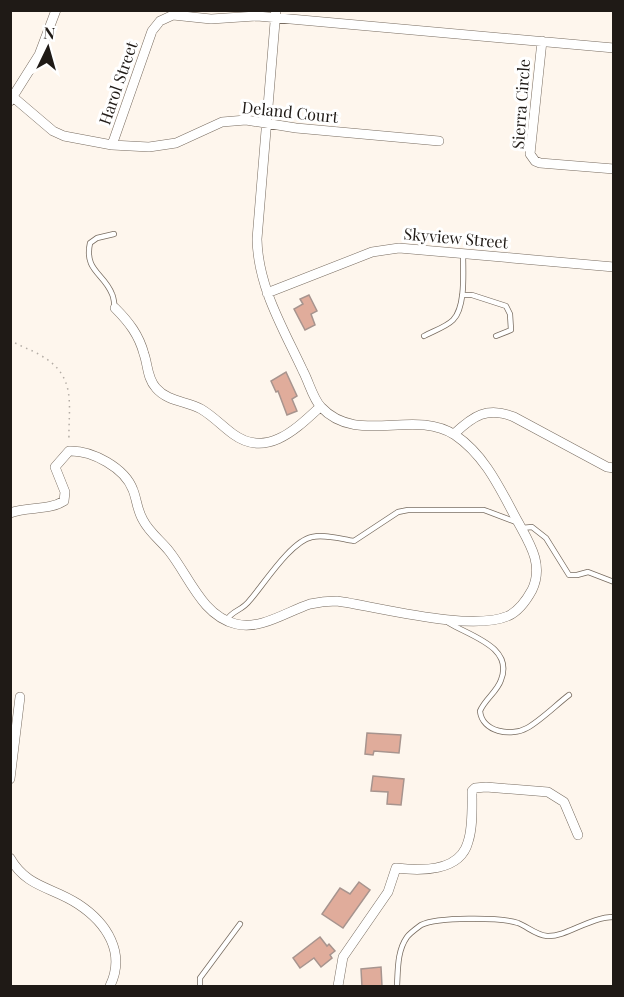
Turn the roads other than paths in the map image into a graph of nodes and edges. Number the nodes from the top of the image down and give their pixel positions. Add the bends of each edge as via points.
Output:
1 (56, 10) edge
2 (275, 14) edge
3 (542, 42) junction
4 (614, 48) edge
5 (12, 99) edge
6 (266, 123) junction
7 (439, 141) dead end
8 (112, 145) junction
9 (614, 169) edge
10 (114, 234) dead end
11 (463, 254) junction
12 (614, 267) edge
13 (267, 293) junction
14 (462, 295) junction
15 (115, 308) joint
16 (424, 336) dead end
17 (496, 336) dead end
18 (320, 407) junction
19 (454, 434) junction
20 (614, 468) edge
21 (10, 513) edge
22 (520, 526) junction
23 (614, 582) edge
24 (442, 618) junction
25 (226, 621) junction
26 (569, 695) dead end
27 (20, 697) dead end
28 (10, 779) edge
29 (578, 835) dead end
30 (10, 858) edge
31 (614, 918) edge
32 (240, 924) dead end
33 (110, 987) edge
34 (200, 987) edge
35 (338, 987) edge
36 (397, 987) edge

1 - 5 street via 39,55
2 - 3 street
2 - 6 street
2 - 8 street, Harol Street via 211,19 173,15 160,21 152,31
3 - 4 street
3 - 9 street, Sierra Circle via 530,154 540,163
5 - 8 street, Deland Court via 53,131
6 - 7 street, Deland Court
6 - 8 street, Deland Court via 222,122 176,143 149,147
6 - 13 street via 257,239
10 - 15 lane via 90,243 89,260 113,295
11 - 12 street, Skyview Street
11 - 13 street, Skyview Street via 386,249
11 - 14 lane
13 - 18 street
14 - 16 lane via 452,322
14 - 17 lane via 506,306 511,330
15 - 18 street via 137,334 147,372 156,388 169,398 198,407 235,436 258,443 278,441
18 - 19 street via 348,424 419,424
19 - 20 street via 474,417 501,413
19 - 22 street via 496,480
21 - 25 street via 24,508 55,507 64,501 65,492 55,467 69,451 89,455 123,474 133,489 144,523 214,614
22 - 23 lane via 532,527 546,538 569,575 588,572
22 - 24 street via 532,545 537,566 534,586 525,603 509,616 491,621
22 - 25 lane via 484,510 408,510 398,512 354,541 310,537 296,544 245,607 231,613
24 - 25 street via 337,601 311,604 255,625
24 - 26 lane via 489,644 501,658 502,679 480,711 491,728 504,732 526,729
27 - 28 street
29 - 35 street via 564,802 548,792 477,787 472,791 469,842 464,851 438,867 396,868 388,892 343,957
30 - 33 street via 32,882 78,903 101,924 112,940 116,958 117,968
31 - 36 lane via 602,917 549,936 501,919 438,920 421,925 407,936 400,952
32 - 34 lane via 200,978

